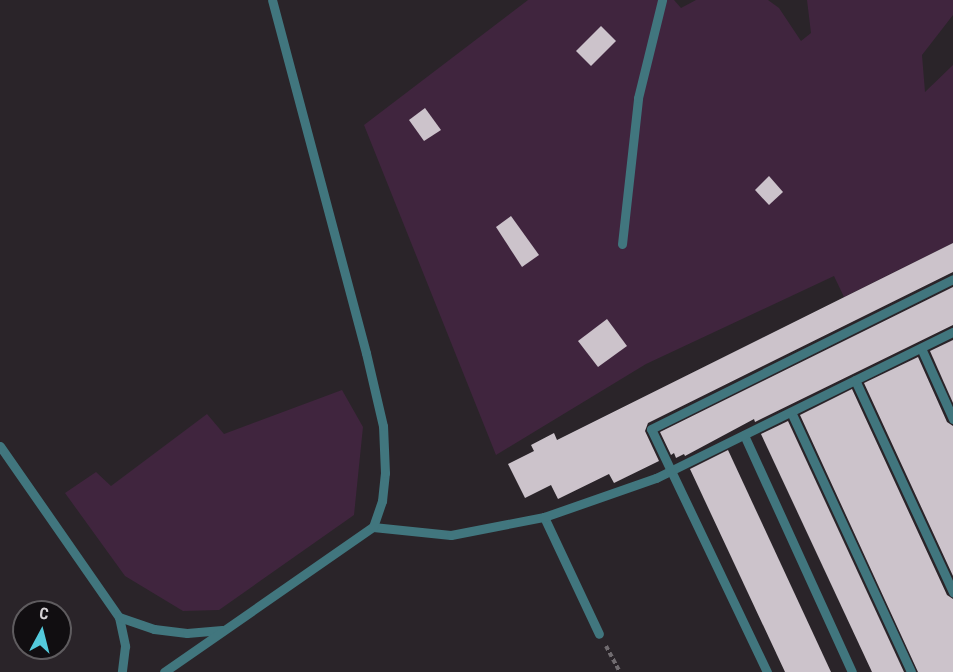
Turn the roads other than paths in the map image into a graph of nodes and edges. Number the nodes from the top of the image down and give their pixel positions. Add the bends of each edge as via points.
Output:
1 (272, 0) edge
2 (662, 0) edge
3 (622, 244) dead end
4 (953, 279) edge
5 (953, 332) edge
6 (921, 348) junction
7 (855, 380) junction
8 (791, 412) junction
9 (953, 419) edge
10 (744, 435) junction
11 (0, 446) edge
12 (671, 470) junction
13 (544, 517) junction
14 (373, 527) junction
15 (953, 592) edge
16 (119, 617) junction
17 (222, 630) junction
18 (599, 634) road end
19 (122, 672) edge
20 (164, 672) edge
21 (767, 672) edge
22 (852, 672) edge
23 (911, 672) edge

1 - 14 lane via 383,426 385,473 382,501
2 - 3 lane via 638,98
4 - 12 lane via 651,429
5 - 6 lane
6 - 7 lane
6 - 9 lane
7 - 8 lane
7 - 15 lane
8 - 10 lane
8 - 23 lane
10 - 12 lane
10 - 22 lane
11 - 16 lane
12 - 13 lane
12 - 21 lane
13 - 14 lane via 451,535
13 - 18 lane
14 - 17 lane
16 - 17 lane via 154,629 187,633
16 - 19 lane via 125,646
17 - 20 lane

